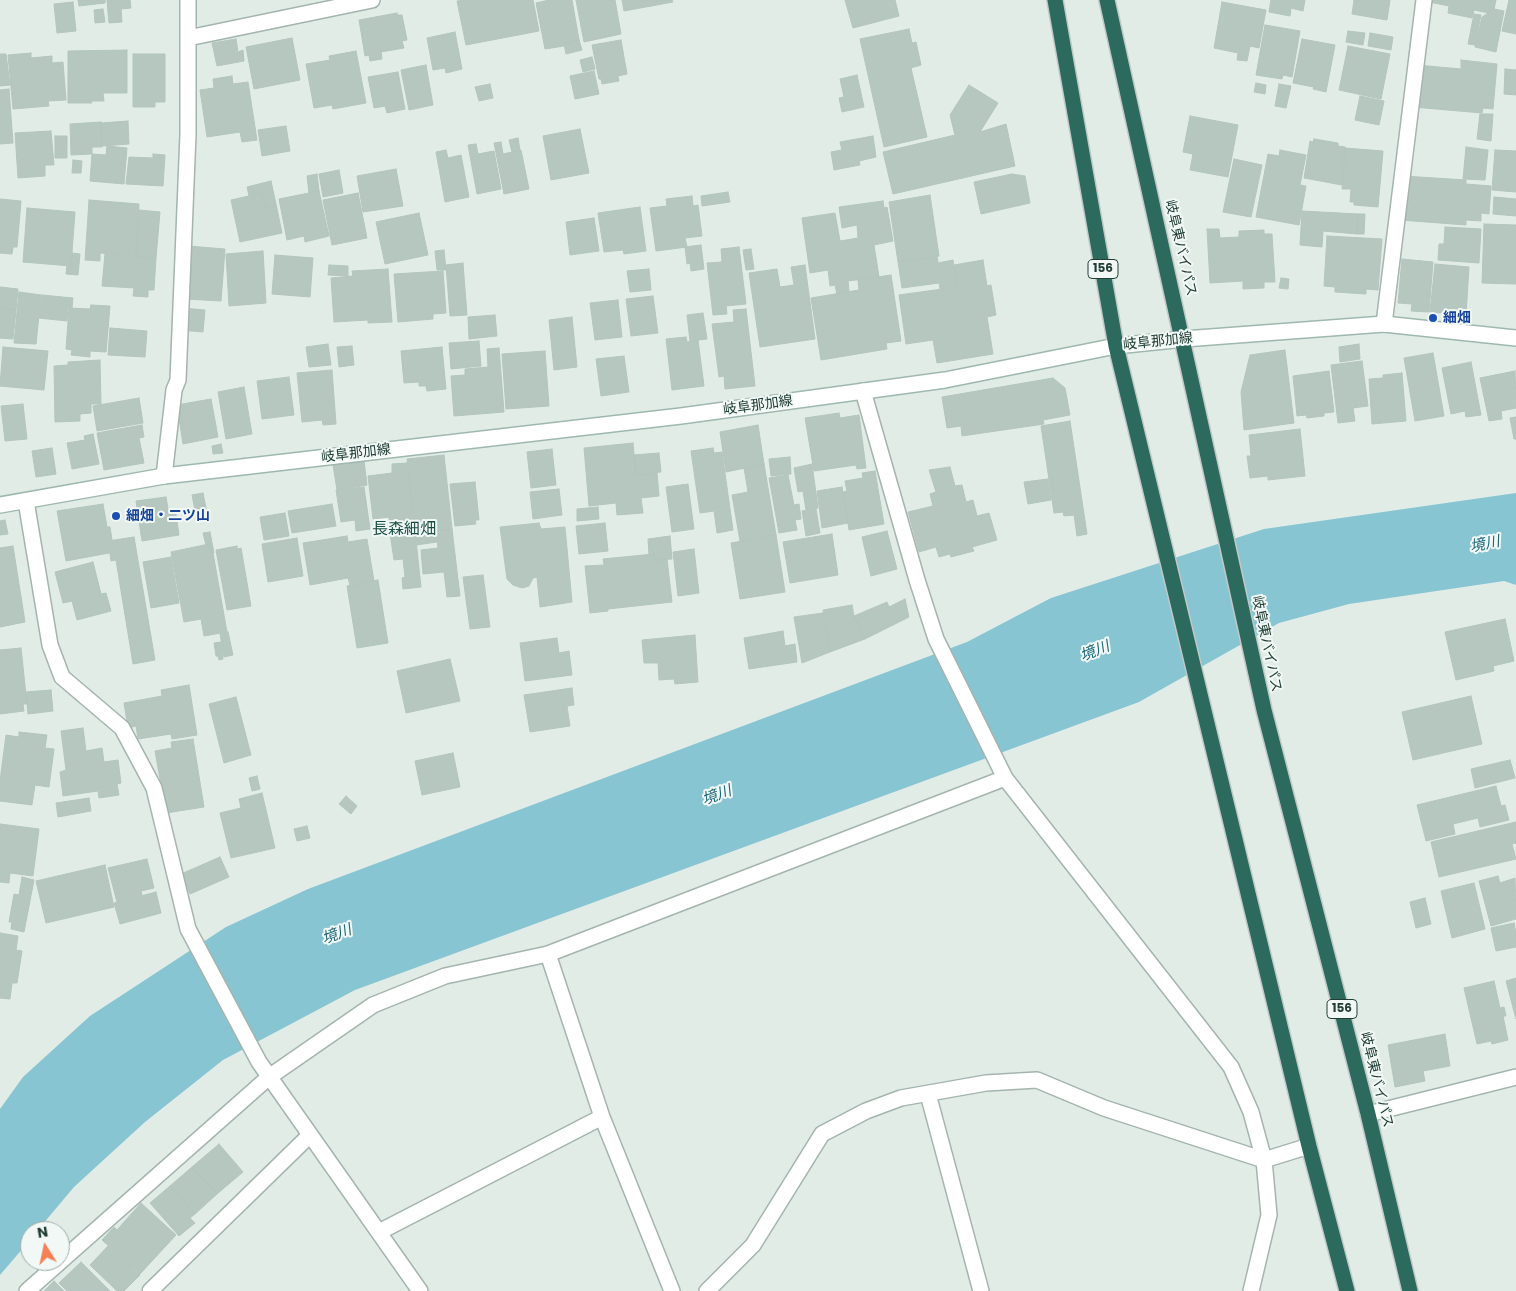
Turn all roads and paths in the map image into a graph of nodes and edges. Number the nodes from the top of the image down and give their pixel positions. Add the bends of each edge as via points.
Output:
1 (188, 0) edge
2 (372, 0) edge
3 (1054, 0) edge
4 (1107, 0) edge
5 (1424, 0) edge
6 (188, 38) junction
7 (1384, 324) junction
8 (1516, 338) edge
9 (1184, 339) junction
10 (1116, 346) junction
11 (863, 391) junction
12 (164, 476) junction
13 (26, 501) junction
14 (0, 505) edge
15 (1004, 776) junction
16 (548, 954) junction
17 (269, 1077) junction
18 (1516, 1077) edge
19 (928, 1094) junction
20 (1368, 1114) junction
21 (602, 1117) junction
22 (310, 1134) junction
23 (1309, 1146) junction
24 (1264, 1160) junction
25 (379, 1232) junction
26 (27, 1291) edge
27 (150, 1291) edge
28 (420, 1291) edge
29 (672, 1291) edge
30 (707, 1291) edge
31 (981, 1291) edge
32 (1251, 1291) edge
33 (1347, 1291) edge
34 (1410, 1291) edge

1 - 6 street
2 - 6 street
3 - 10 highway, 156
4 - 9 highway, 岐阜東バイパス / 156
5 - 7 street
6 - 12 street via 188,134 178,380 174,390
7 - 8 street, 岐阜那加線
7 - 9 street, 岐阜那加線
9 - 10 street, 岐阜那加線
9 - 20 highway, 岐阜東バイパス / 156 via 1269,729
10 - 11 street, 岐阜那加線 via 945,380
10 - 23 highway, 156
11 - 12 street, 岐阜那加線 via 681,416
11 - 15 street via 936,639
12 - 13 street, 岐阜那加線
13 - 14 street, 岐阜那加線
13 - 17 street via 50,645 62,677 122,728 154,788 188,929
15 - 16 street
15 - 24 street via 1231,1067 1251,1112
16 - 17 street via 445,976 373,1005
16 - 21 street
17 - 22 street
17 - 26 street
18 - 20 street
19 - 24 street via 986,1083 1037,1080 1104,1108
19 - 30 street via 901,1098 866,1111 822,1134 753,1246
19 - 31 street
20 - 34 highway, 岐阜東バイパス / 156
21 - 25 street
21 - 29 street
22 - 25 street
22 - 27 street
23 - 24 street
23 - 33 highway, 156
24 - 32 street via 1268,1215
25 - 28 street

